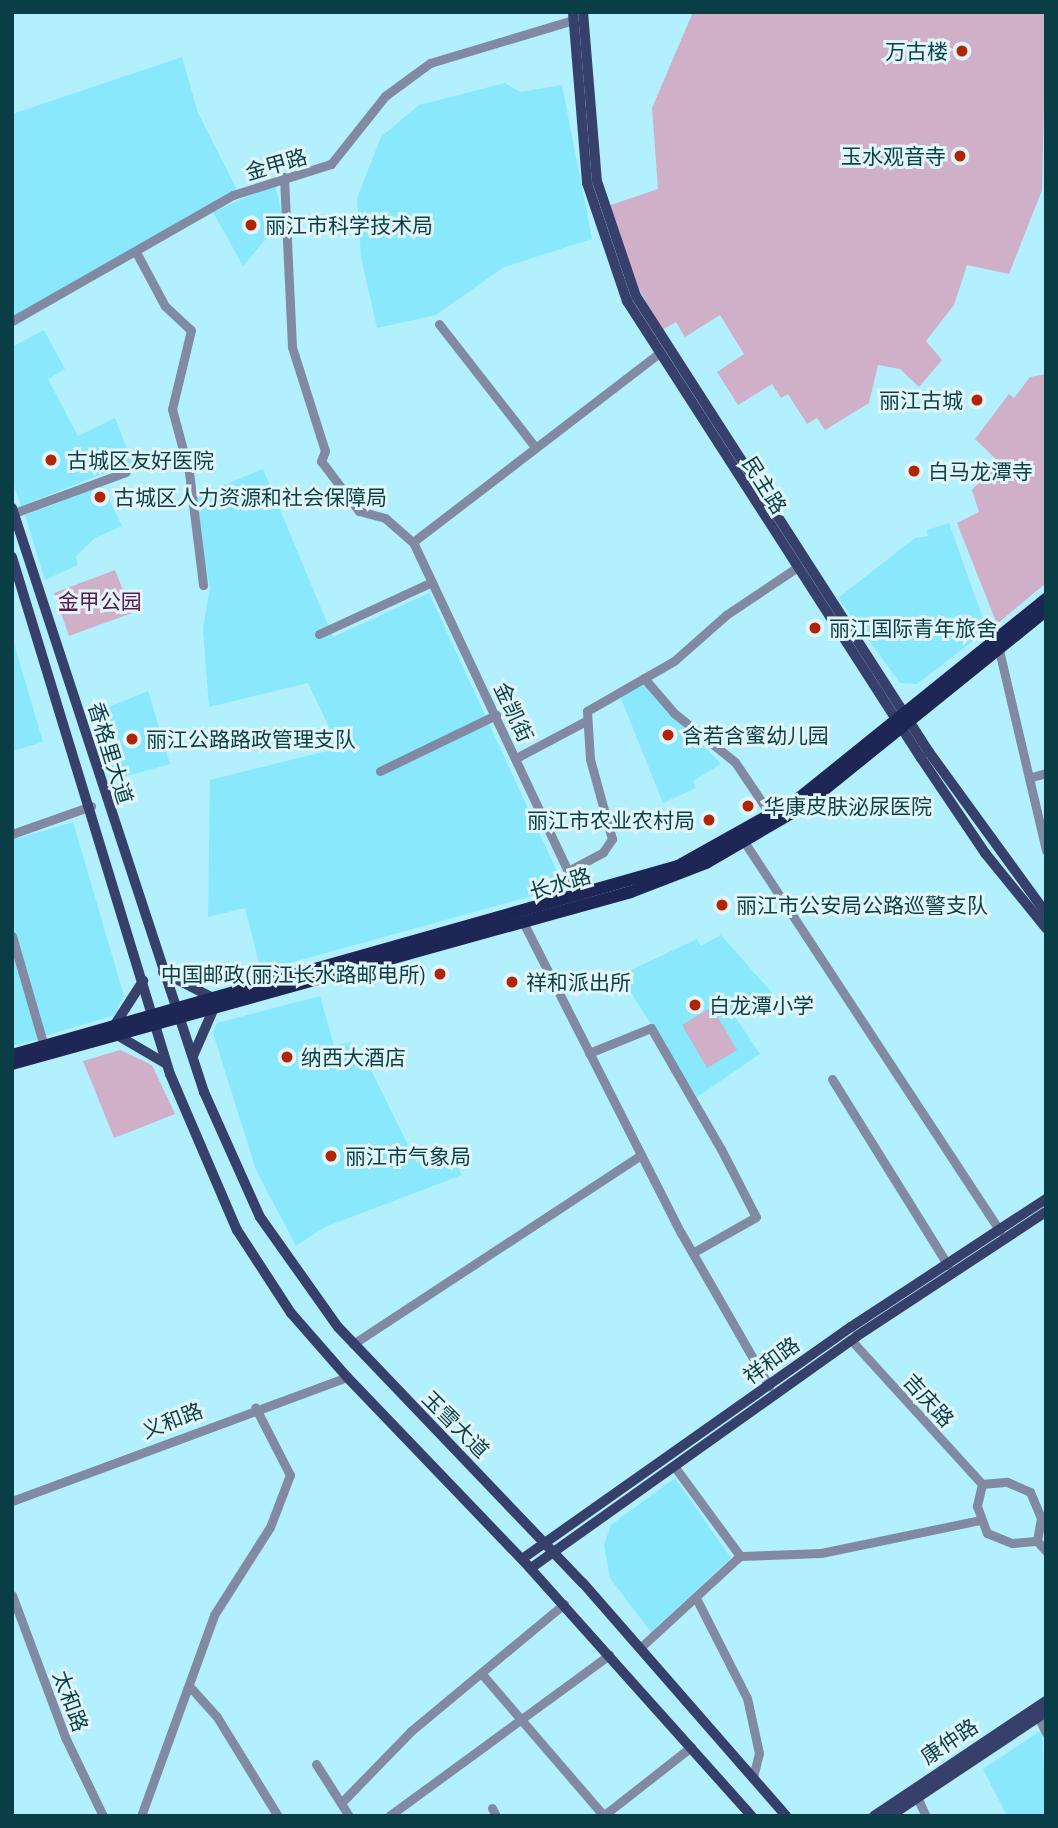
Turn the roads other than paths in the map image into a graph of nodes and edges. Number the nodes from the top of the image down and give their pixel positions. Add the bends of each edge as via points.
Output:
1 (583, 12) edge
2 (573, 16) edge
3 (284, 177) junction
4 (136, 252) junction
5 (12, 321) edge
6 (439, 324) dead end
7 (659, 353) junction
8 (535, 447) junction
9 (126, 472) dead end
10 (13, 510) edge
11 (413, 542) junction
12 (12, 557) edge
13 (796, 568) junction
14 (432, 582) junction
15 (203, 585) dead end
16 (18, 593) edge
17 (1046, 599) edge
18 (1046, 611) edge
19 (319, 634) dead end
20 (999, 650) junction
21 (644, 678) junction
22 (496, 715) junction
23 (586, 721) junction
24 (903, 722) junction
25 (516, 758) junction
26 (380, 771) dead end
27 (1046, 773) edge
28 (1032, 777) junction
29 (91, 806) junction
30 (772, 817) junction
31 (12, 834) edge
32 (745, 843) junction
33 (1046, 851) edge
34 (568, 871) junction
35 (580, 897) junction
36 (1046, 913) edge
37 (523, 922) junction
38 (1046, 928) edge
39 (12, 936) edge
40 (163, 972) junction
41 (143, 981) junction
42 (215, 1004) junction
43 (177, 1014) junction
44 (155, 1020) junction
45 (116, 1031) junction
46 (44, 1045) junction
47 (589, 1053) junction
48 (12, 1055) edge
49 (193, 1059) junction
50 (12, 1064) edge
51 (168, 1066) junction
52 (832, 1079) dead end
53 (641, 1155) junction
54 (1046, 1199) edge
55 (1046, 1212) edge
56 (999, 1231) junction
57 (692, 1253) junction
58 (948, 1265) junction
59 (851, 1340) junction
60 (353, 1344) junction
61 (346, 1377) junction
62 (769, 1386) junction
63 (255, 1407) junction
64 (674, 1466) junction
65 (982, 1484) junction
66 (12, 1501) edge
67 (980, 1520) junction
68 (1037, 1541) junction
69 (548, 1546) junction
70 (1046, 1551) edge
71 (740, 1556) junction
72 (526, 1564) junction
73 (12, 1595) edge
74 (697, 1600) junction
75 (564, 1604) junction
76 (641, 1647) junction
77 (609, 1655) junction
78 (481, 1673) junction
79 (191, 1688) junction
80 (1046, 1701) edge
81 (1042, 1715) edge
82 (521, 1724) junction
83 (1046, 1733) edge
84 (691, 1747) junction
85 (316, 1764) dead end
86 (753, 1777) junction
87 (917, 1797) junction
88 (341, 1803) junction
89 (103, 1816) edge
90 (141, 1816) edge
91 (278, 1816) edge
92 (349, 1816) edge
93 (389, 1816) edge
94 (604, 1816) edge
95 (752, 1816) edge
96 (786, 1816) edge
97 (874, 1816) edge
98 (890, 1816) edge
99 (926, 1816) edge

1 - 24 main road, 民主路 via 597,181 629,281
2 - 3 street, 金甲路 via 430,63 385,96 331,164
2 - 7 main road, 民主路 via 580,134 593,209 620,285
3 - 4 street, 金甲路 via 225,199
3 - 11 street via 292,347 325,451 321,461 359,510 385,518
4 - 5 street, 金甲路
4 - 15 street via 165,306 191,330 172,409 189,472
6 - 8 street
7 - 8 street
7 - 13 main road, 民主路
8 - 11 street
9 - 10 street
10 - 40 main road, 香格里大道
11 - 14 street, 金凯街
12 - 16 main road, 香格里大道
13 - 21 street
13 - 24 main road, 民主路
14 - 19 street
14 - 22 street, 金凯街
16 - 29 main road, 香格里大道
17 - 24 highway, 长水路
18 - 20 highway, 长水路
20 - 24 highway, 长水路
20 - 28 street
21 - 23 street via 587,712
21 - 30 street via 674,713 735,762
22 - 25 street, 金凯街
22 - 26 street
23 - 25 street
23 - 34 street via 612,839 603,852
24 - 30 highway, 长水路
24 - 32 highway, 长水路
24 - 36 main road, 民主路 via 992,847
24 - 38 main road, 民主路 via 985,853
25 - 34 street, 金凯街
27 - 28 street
28 - 33 street
29 - 31 street
29 - 41 main road, 香格里大道
30 - 35 highway, 长水路 via 678,866
32 - 37 highway, 长水路 via 656,884
32 - 56 street
34 - 35 street, 金凯街
35 - 42 highway, 长水路
37 - 42 highway, 长水路
37 - 47 street
39 - 46 street
40 - 42 main road
40 - 43 main road, 香格里大道
41 - 44 main road, 香格里大道
41 - 45 main road
42 - 43 highway, 长水路
42 - 49 main road
43 - 44 highway, 长水路
43 - 49 main road, 玉雪大道
44 - 45 highway, 长水路
44 - 51 main road
45 - 46 highway, 长水路
45 - 50 highway, 长水路
45 - 51 main road
46 - 48 highway, 长水路
47 - 53 street
47 - 57 street via 651,1028 733,1172 756,1217
49 - 60 main road, 玉雪大道 via 255,1207 312,1297
51 - 61 main road via 237,1230 291,1313
52 - 58 street
53 - 57 street
53 - 60 street
54 - 56 main road, 祥和路
55 - 59 main road, 祥和路
56 - 58 main road, 祥和路
57 - 62 street
58 - 62 main road, 祥和路
59 - 64 main road, 祥和路
59 - 65 street, 吉庆路
60 - 69 main road, 玉雪大道
61 - 63 street, 义和路
61 - 72 main road
62 - 69 main road, 祥和路
63 - 66 street, 义和路
63 - 79 street via 290,1475 270,1527 214,1615
64 - 69 main road, 祥和路
64 - 71 street
65 - 67 street
65 - 68 street via 1007,1482 1030,1492 1041,1518
67 - 68 street via 999,1539
67 - 71 street via 821,1553
68 - 70 street
69 - 72 main road, 祥和路
69 - 76 main road, 玉雪大道
71 - 74 street
72 - 75 main road
73 - 89 street, 太和路 via 66,1740
74 - 76 street
74 - 86 street via 747,1698 759,1753
75 - 77 main road
75 - 78 street
76 - 86 main road, 玉雪大道
77 - 82 street
77 - 84 main road
78 - 82 street
78 - 88 street via 403,1739
79 - 90 street
79 - 91 street via 217,1717
80 - 97 main road, 康仲路
81 - 83 street
81 - 87 main road, 康仲路
82 - 93 street
82 - 94 street
84 - 94 street
84 - 95 main road
85 - 88 street
86 - 96 main road, 玉雪大道
87 - 98 main road, 康仲路
87 - 99 street
88 - 92 street

